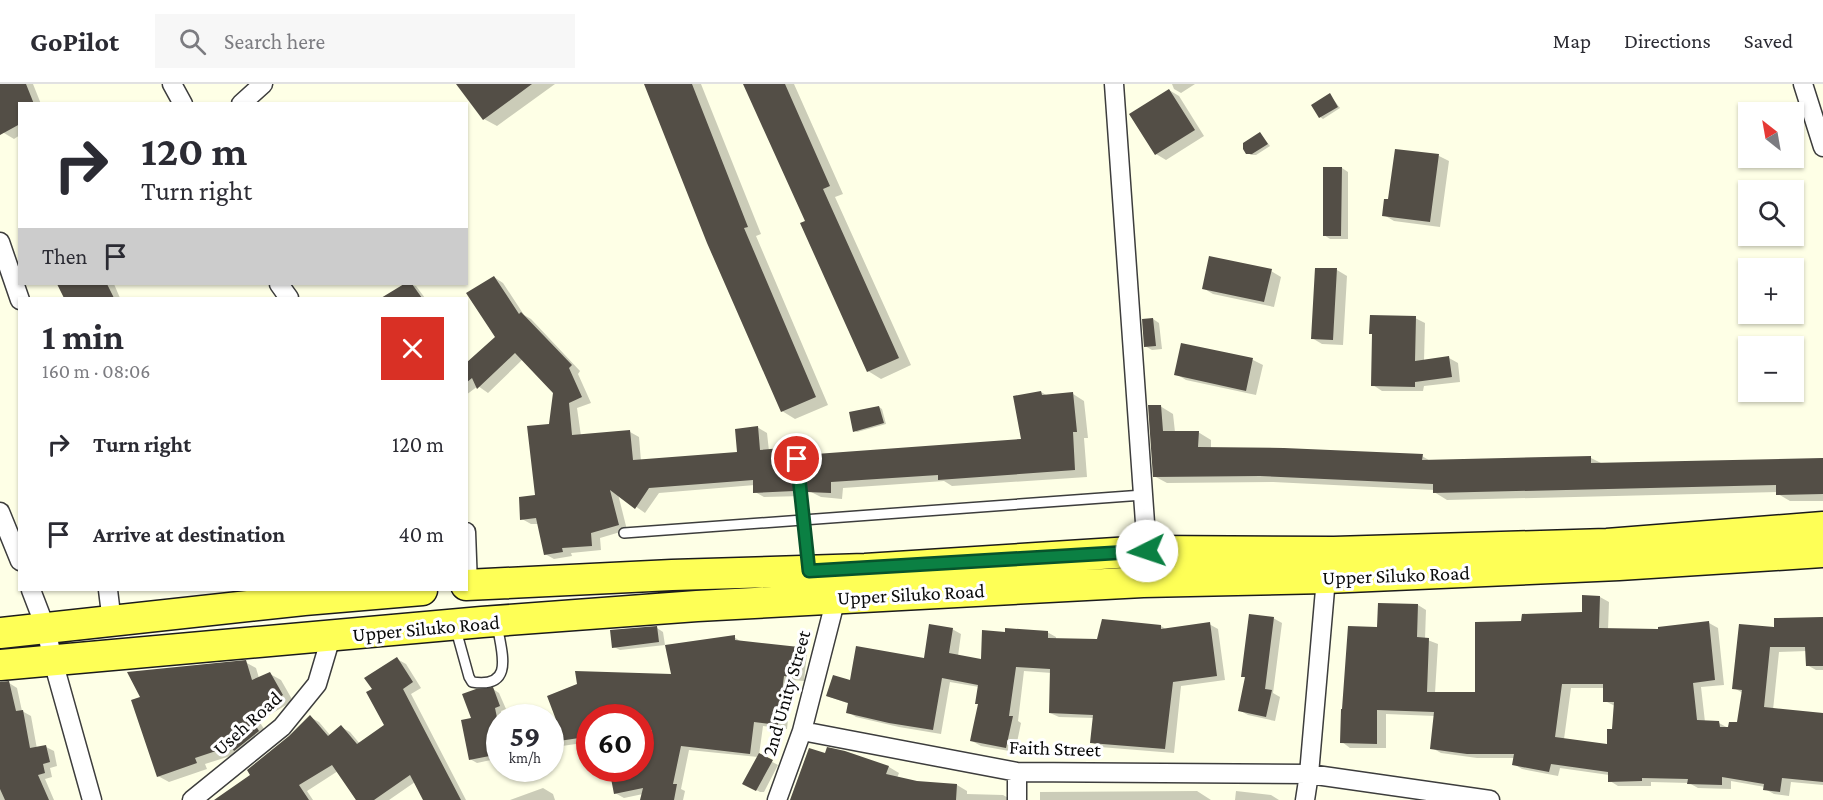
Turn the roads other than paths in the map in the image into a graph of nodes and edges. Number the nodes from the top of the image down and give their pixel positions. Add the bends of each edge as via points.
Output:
1 (172, 84) edge
2 (263, 84) edge
3 (1114, 84) edge
4 (1803, 84) edge
5 (182, 102) edge
6 (243, 102) edge
7 (1823, 147) edge
8 (0, 242) edge
9 (19, 297) edge
10 (797, 459) dead end
11 (1143, 495) junction
12 (0, 512) edge
13 (804, 521) junction
14 (1823, 527) edge
15 (624, 533) dead end
16 (1147, 551) junction
17 (1823, 552) edge
18 (18, 556) edge
19 (809, 571) junction
20 (1326, 578) junction
21 (1143, 582) junction
22 (468, 585) edge
23 (31, 591) edge
24 (108, 591) edge
25 (396, 591) edge
26 (316, 594) edge
27 (836, 598) junction
28 (497, 621) junction
29 (112, 622) junction
30 (455, 624) junction
31 (46, 629) junction
32 (0, 633) edge
33 (331, 636) junction
34 (53, 661) junction
35 (0, 665) edge
36 (802, 731) junction
37 (1017, 772) junction
38 (1309, 774) junction
39 (92, 800) edge
40 (192, 800) edge
41 (777, 800) edge
42 (1017, 800) edge
43 (1305, 800) edge
44 (1491, 800) edge

1 - 5 street
2 - 6 street
3 - 11 street
4 - 7 street
8 - 9 street
10 - 13 lane
11 - 13 lane
11 - 16 street
12 - 18 street
13 - 15 lane
13 - 19 lane
14 - 16 main road, Upper Siluko Road via 1607,544 1334,552
16 - 19 main road, Upper Siluko Road
16 - 21 street
17 - 20 main road, Upper Siluko Road
19 - 22 main road, Upper Siluko Road
20 - 21 main road, Upper Siluko Road
20 - 38 street
21 - 27 main road, Upper Siluko Road
23 - 31 street
24 - 29 street
25 - 26 main road, Upper Siluko Road
26 - 29 main road, Upper Siluko Road
27 - 28 main road, Upper Siluko Road
27 - 36 street, 2nd Unity Street
28 - 30 main road, Upper Siluko Road
28 - 30 lane via 503,670 494,682 480,684 469,677
29 - 31 main road, Upper Siluko Road
30 - 33 main road, Upper Siluko Road
31 - 32 main road, Upper Siluko Road
31 - 34 street
33 - 34 main road, Upper Siluko Road
33 - 40 street, Useh Road via 318,684 282,727
34 - 35 main road, Upper Siluko Road
34 - 39 street
36 - 37 street, Faith Street
36 - 41 street, 2nd Unity Street
37 - 38 street, Faith Street
37 - 42 street
38 - 43 street
38 - 44 street, Faith Street

